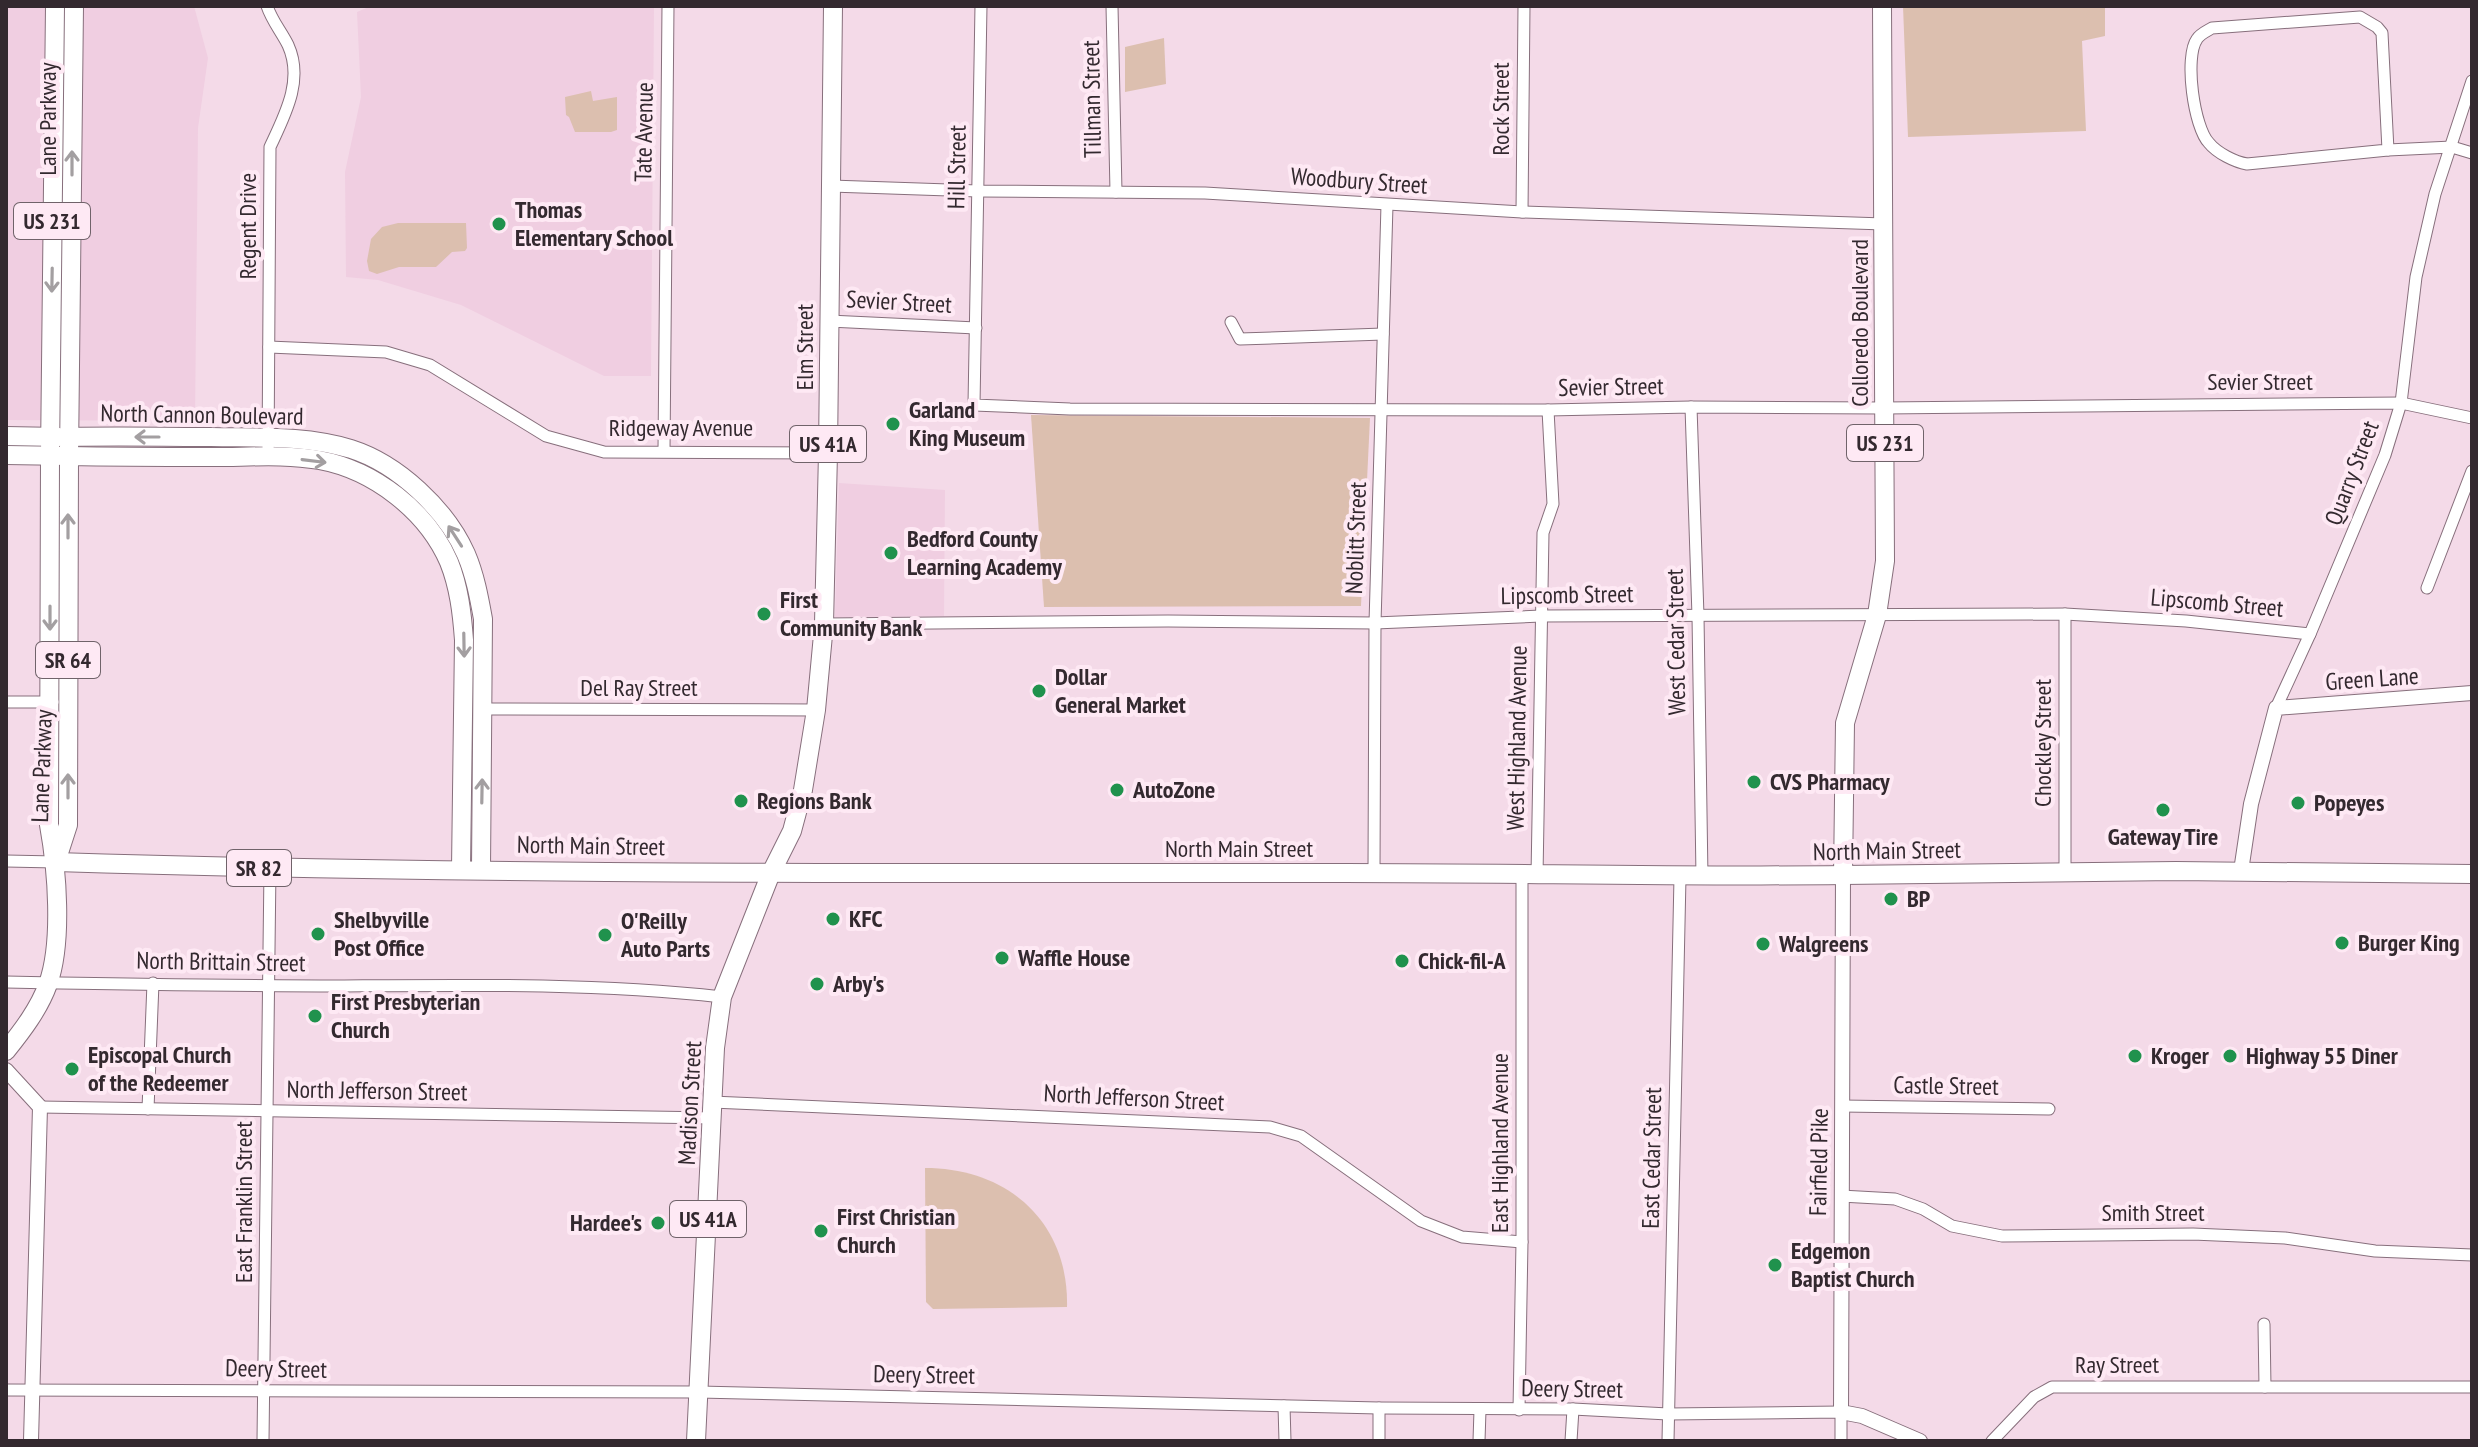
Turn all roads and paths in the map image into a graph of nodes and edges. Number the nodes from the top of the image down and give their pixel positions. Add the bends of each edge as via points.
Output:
1 (55, 6) edge
2 (74, 6) edge
3 (267, 6) edge
4 (668, 6) edge
5 (833, 6) edge
6 (981, 6) edge
7 (1112, 6) edge
8 (1524, 6) edge
9 (1882, 6) edge
10 (2472, 81) edge
11 (2452, 147) junction
12 (2388, 150) junction
13 (2472, 153) edge
14 (831, 186) junction
15 (978, 191) junction
16 (1116, 192) junction
17 (1387, 205) junction
18 (1522, 212) junction
19 (1884, 224) junction
20 (829, 321) junction
21 (1231, 322) dead end
22 (976, 328) junction
23 (1383, 334) junction
24 (269, 347) junction
25 (2401, 403) junction
26 (1691, 407) junction
27 (1884, 408) junction
28 (1383, 409) junction
29 (1548, 410) junction
30 (2472, 418) edge
31 (6, 436) edge
32 (70, 437) junction
33 (268, 438) junction
34 (56, 450) junction
35 (664, 451) junction
36 (828, 453) junction
37 (6, 455) edge
38 (268, 457) junction
39 (2472, 471) edge
40 (2427, 588) dead end
41 (2065, 614) junction
42 (1877, 615) junction
43 (1541, 616) junction
44 (1698, 616) junction
45 (1375, 623) junction
46 (824, 624) junction
47 (2310, 634) junction
48 (2472, 693) edge
49 (6, 702) edge
50 (59, 702) junction
51 (463, 708) junction
52 (2276, 708) junction
53 (483, 709) junction
54 (816, 710) junction
55 (6, 861) edge
56 (56, 862) junction
57 (270, 868) junction
58 (461, 869) junction
59 (481, 869) junction
60 (2241, 871) junction
61 (1374, 872) junction
62 (2065, 872) junction
63 (771, 873) junction
64 (2472, 874) edge
65 (1843, 875) junction
66 (1530, 876) junction
67 (1680, 877) junction
68 (1702, 877) junction
69 (6, 982) edge
70 (49, 983) junction
71 (153, 983) junction
72 (266, 986) junction
73 (722, 997) junction
74 (6, 1051) edge
75 (6, 1070) edge
76 (1842, 1106) junction
77 (40, 1107) junction
78 (148, 1109) junction
79 (2049, 1109) dead end
80 (712, 1110) junction
81 (266, 1111) junction
82 (1841, 1196) junction
83 (1522, 1242) junction
84 (2472, 1255) edge
85 (2264, 1324) dead end
86 (2265, 1387) junction
87 (2472, 1387) edge
88 (32, 1389) junction
89 (6, 1390) edge
90 (265, 1391) junction
91 (699, 1392) junction
92 (1284, 1406) junction
93 (1379, 1408) junction
94 (1573, 1409) junction
95 (1480, 1410) junction
96 (1519, 1410) junction
97 (1841, 1412) junction
98 (1668, 1414) junction
99 (31, 1441) edge
100 (263, 1441) edge
101 (696, 1441) edge
102 (1285, 1441) edge
103 (1379, 1441) edge
104 (1479, 1441) edge
105 (1571, 1441) edge
106 (1668, 1441) edge
107 (1841, 1441) edge
108 (1920, 1441) edge
109 (1992, 1441) edge

1 -> 34 main road, Lane Parkway / US 231
32 -> 2 main road, Lane Parkway / US 231
3 - 24 street, Regent Drive via 289,47 295,78 270,147
4 - 35 street, Tate Avenue
5 - 14 main road, Elm Street / US 41A
6 - 15 street, Hill Street
7 - 16 street, Tillman Street
8 - 18 street, Rock Street
9 - 19 main road, Colloredo Boulevard / US 231
10 - 11 street, Quarry Street
11 - 12 street
11 - 13 street
11 - 25 street, Quarry Street via 2416,277
12 - 12 street via 2238,163 2209,144 2199,126 2190,63 2197,39 2212,28 2366,19 2382,33
14 - 15 street, Woodbury Street
14 - 20 main road, Elm Street / US 41A
15 - 16 street, Woodbury Street
15 - 22 street, Hill Street
16 - 17 street, Woodbury Street
17 - 18 street, Woodbury Street
17 - 23 street, Noblitt Street
18 - 19 street, Woodbury Street
19 - 27 main road, Colloredo Boulevard / US 231
20 - 22 street, Sevier Street
20 - 36 main road, Elm Street / US 41A
21 - 23 street via 1240,339
22 - 28 street, Sevier Street via 974,405
23 - 28 street, Noblitt Street
24 - 33 street, Regent Drive
24 - 35 street, Ridgeway Avenue via 386,352 430,365 546,436 604,452
25 - 27 street, Sevier Street
25 - 30 street, Sevier Street
25 - 47 street, Quarry Street via 2385,455
26 - 27 street, Sevier Street
26 - 29 street, Sevier Street
26 - 44 street, West Cedar Street
27 - 42 main road, Colloredo Boulevard / US 231 via 1885,561
28 - 29 street, Sevier Street
28 - 45 street, Noblitt Street
29 - 43 street, West Highland Avenue via 1553,504 1543,533
31 - 34 main road, North Cannon Boulevard
33 -> 32 main road, North Cannon Boulevard
32 - 34 main road, North Cannon Boulevard
33 - 38 street, Regent Drive
53 -> 33 main road, North Cannon Boulevard via 478,592 465,551 439,512 367,455 319,442
34 - 37 main road, North Cannon Boulevard
34 - 38 main road, North Cannon Boulevard
34 - 50 main road, Lane Parkway / SR 64
35 - 36 street, Ridgeway Avenue
36 - 46 main road, Elm Street / US 41A
38 -> 51 main road, North Cannon Boulevard via 341,466 378,483 426,525 448,561 461,603
39 - 40 street
41 - 42 street, Lipscomb Street
41 - 47 street, Lipscomb Street
41 - 62 street, Chockley Street
42 - 44 street, Lipscomb Street
42 - 65 main road, Colloredo Boulevard / US 231 via 1845,723
43 - 44 street, Lipscomb Street
43 - 45 street, Lipscomb Street
43 - 66 street, West Highland Avenue
44 - 68 street, West Cedar Street
45 - 46 street, Lipscomb Street
45 - 61 street, Noblitt Street
46 - 54 main road, Elm Street / US 41A
47 - 52 street, Quarry Street
48 - 52 street, Green Lane
49 - 50 street
50 - 56 main road, Lane Parkway / SR 64 via 49,825
51 - 53 street, Del Ray Street
51 - 58 main road, North Cannon Boulevard
52 - 60 street, Quarry Street via 2253,792
53 - 54 street, Del Ray Street
59 -> 53 main road, North Cannon Boulevard
54 - 63 main road, Elm Street / US 41A via 792,831
55 - 56 street, North Main Street
56 - 57 main road, North Main Street / SR 82
56 - 70 main road, SR 64 via 56,937
57 - 58 main road, North Main Street / SR 82
57 - 72 street, East Franklin Street
58 - 59 main road, North Main Street / SR 82
59 - 63 main road, North Main Street
60 - 62 main road, North Main Street
60 - 64 main road, North Main Street
61 - 63 main road, North Main Street
61 - 66 main road, North Main Street
62 - 65 main road, North Main Street
63 - 73 main road, Madison Street / US 41A
65 - 68 main road, North Main Street
65 - 76 street, Fairfield Pike
66 - 67 main road, North Main Street
66 - 83 street, East Highland Avenue
67 - 68 main road, North Main Street
67 - 98 street, East Cedar Street
69 - 70 street, North Brittain Street
70 - 71 street, North Brittain Street
70 - 74 main road, SR 64 via 29,1023
71 - 72 street, North Brittain Street
71 - 78 street
72 - 73 street, North Brittain Street via 615,987
72 - 81 street, East Franklin Street
73 - 80 main road, Madison Street / US 41A
75 - 77 street
76 - 79 street, Castle Street
76 - 82 street, Fairfield Pike
77 - 78 street, North Jefferson Street
77 - 88 street
78 - 81 street, North Jefferson Street
80 - 81 street, North Jefferson Street
80 - 83 street, North Jefferson Street via 1270,1127 1301,1136 1421,1221 1462,1237
80 - 91 main road, Madison Street / US 41A
81 - 90 street, East Franklin Street
82 - 84 street, Smith Street via 1895,1199 1952,1226 2002,1236 2239,1236
82 - 97 street, Fairfield Pike
83 - 96 street, East Highland Avenue
85 - 86 street
86 - 87 street, Ray Street
86 - 109 street, Ray Street via 2052,1387 2034,1397
88 - 89 street, Deery Street
88 - 90 street, Deery Street
88 - 99 street
90 - 91 street, Deery Street
90 - 100 street, East Franklin Street
91 - 92 street, Deery Street
91 - 101 main road, Madison Street / US 41A
92 - 93 street, Deery Street
92 - 102 street
93 - 95 street, Deery Street
93 - 103 street
94 - 96 street, Deery Street
94 - 98 street, Deery Street
94 - 105 street
95 - 96 street, Deery Street
95 - 104 street
97 - 98 street, Deery Street
97 - 107 street
97 - 108 street
98 - 106 street, East Cedar Street

